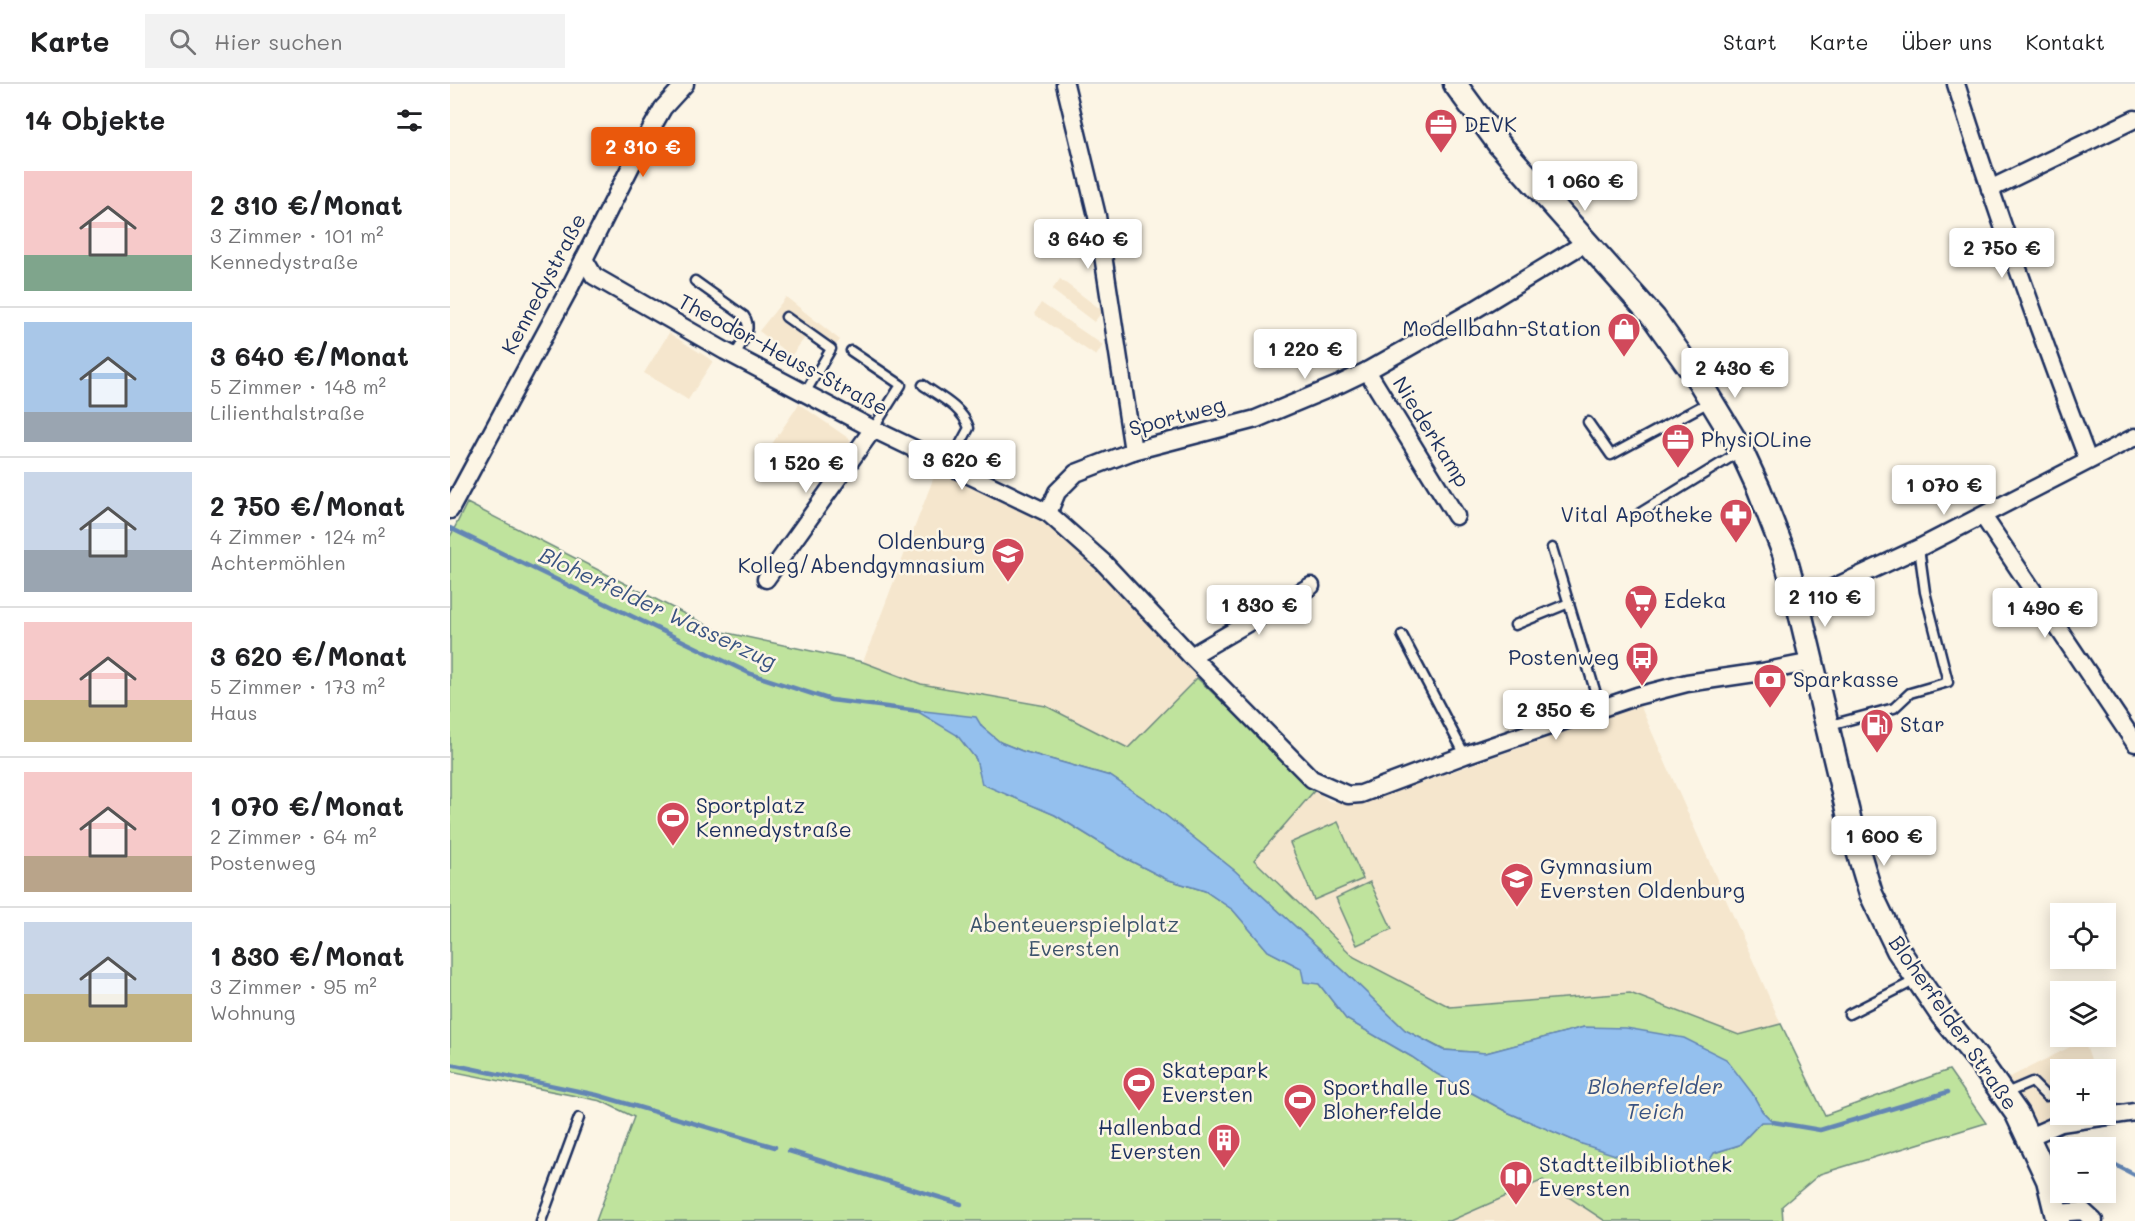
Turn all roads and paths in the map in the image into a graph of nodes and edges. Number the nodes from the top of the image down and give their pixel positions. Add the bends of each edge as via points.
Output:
1 (686, 84) edge
2 (1065, 84) edge
3 (1455, 84) edge
4 (1956, 84) edge
5 (2135, 119) edge
6 (1990, 189) junction
7 (1585, 243) junction
8 (584, 259) junction
9 (695, 281) dead end
10 (786, 317) dead end
11 (851, 351) dead end
12 (734, 356) junction
13 (1367, 371) junction
14 (923, 385) dead end
15 (805, 393) junction
16 (1711, 400) junction
17 (1588, 422) dead end
18 (873, 429) junction
19 (2135, 437) edge
20 (1741, 450) junction
21 (1133, 451) junction
22 (2088, 460) junction
23 (949, 465) junction
24 (450, 510) edge
25 (1048, 513) junction
26 (1640, 513) dead end
27 (1456, 516) dead end
28 (1983, 516) junction
29 (1552, 548) dead end
30 (1919, 548) junction
31 (766, 579) dead end
32 (1311, 586) dead end
33 (1569, 603) junction
34 (1798, 604) junction
35 (1515, 625) dead end
36 (1402, 635) dead end
37 (1191, 656) junction
38 (1812, 662) junction
39 (1600, 707) junction
40 (1826, 726) junction
41 (2135, 743) edge
42 (1465, 755) junction
43 (1918, 979) junction
44 (1849, 1014) dead end
45 (2003, 1094) junction
46 (2050, 1095) edge
47 (2135, 1112) edge
48 (2116, 1114) edge
49 (579, 1118) dead end
50 (2056, 1125) edge
51 (2029, 1137) junction
52 (2057, 1217) edge
53 (541, 1221) edge
54 (2094, 1221) edge

1 - 8 street, Kennedystraße via 663,108 647,134
2 - 21 street via 1097,216
3 - 7 street, Bloherfelder Straße via 1499,144
4 - 6 street
5 - 6 street
6 - 22 street
7 - 13 street, Sportweg
7 - 16 street, Bloherfelder Straße via 1654,318
8 - 12 street, Theodor-Heuss-Straße via 594,276
8 - 24 street, Kennedystraße
9 - 12 lane via 748,322 749,328
10 - 15 lane via 831,349
11 - 18 lane via 901,386
12 - 15 street, Theodor-Heuss-Straße
13 - 21 street, Sportweg via 1256,419
13 - 27 street, Niederkamp
14 - 23 lane via 966,417 969,428
15 - 18 street, Theodor-Heuss-Straße
16 - 17 lane via 1611,455
16 - 20 street, Bloherfelder Straße
18 - 23 street, Theodor-Heuss-Straße
18 - 31 street
19 - 22 street
20 - 26 lane
20 - 34 street, Bloherfelder Straße via 1773,524
21 - 25 street, Sportweg via 1076,473 1057,492
22 - 28 street
23 - 25 street, Theodor-Heuss-Straße
25 - 37 street, Theodor-Heuss-Straße via 1103,562
28 - 30 street
28 - 41 street
29 - 33 lane
30 - 34 street
30 - 40 lane via 1924,592 1948,682 1910,693 1894,708
32 - 37 street
33 - 35 lane
33 - 39 lane
34 - 38 street, Bloherfelder Straße
36 - 42 lane
37 - 42 street, Theodor-Heuss-Straße via 1312,779 1348,795
38 - 39 street, Theodor-Heuss-Straße via 1687,683
38 - 40 street, Bloherfelder Straße
39 - 42 street, Theodor-Heuss-Straße
40 - 43 street, Bloherfelder Straße via 1870,894 1898,950
43 - 44 lane
43 - 45 street, Bloherfelder Straße
45 - 46 lane via 2032,1082 2046,1096
45 - 51 street, Bloherfelder Straße
47 - 48 street
49 - 53 lane
50 - 51 street
51 - 52 street, Bloherfelder Straße via 2048,1180
52 - 54 street, Bloherfelder Straße via 2083,1211

